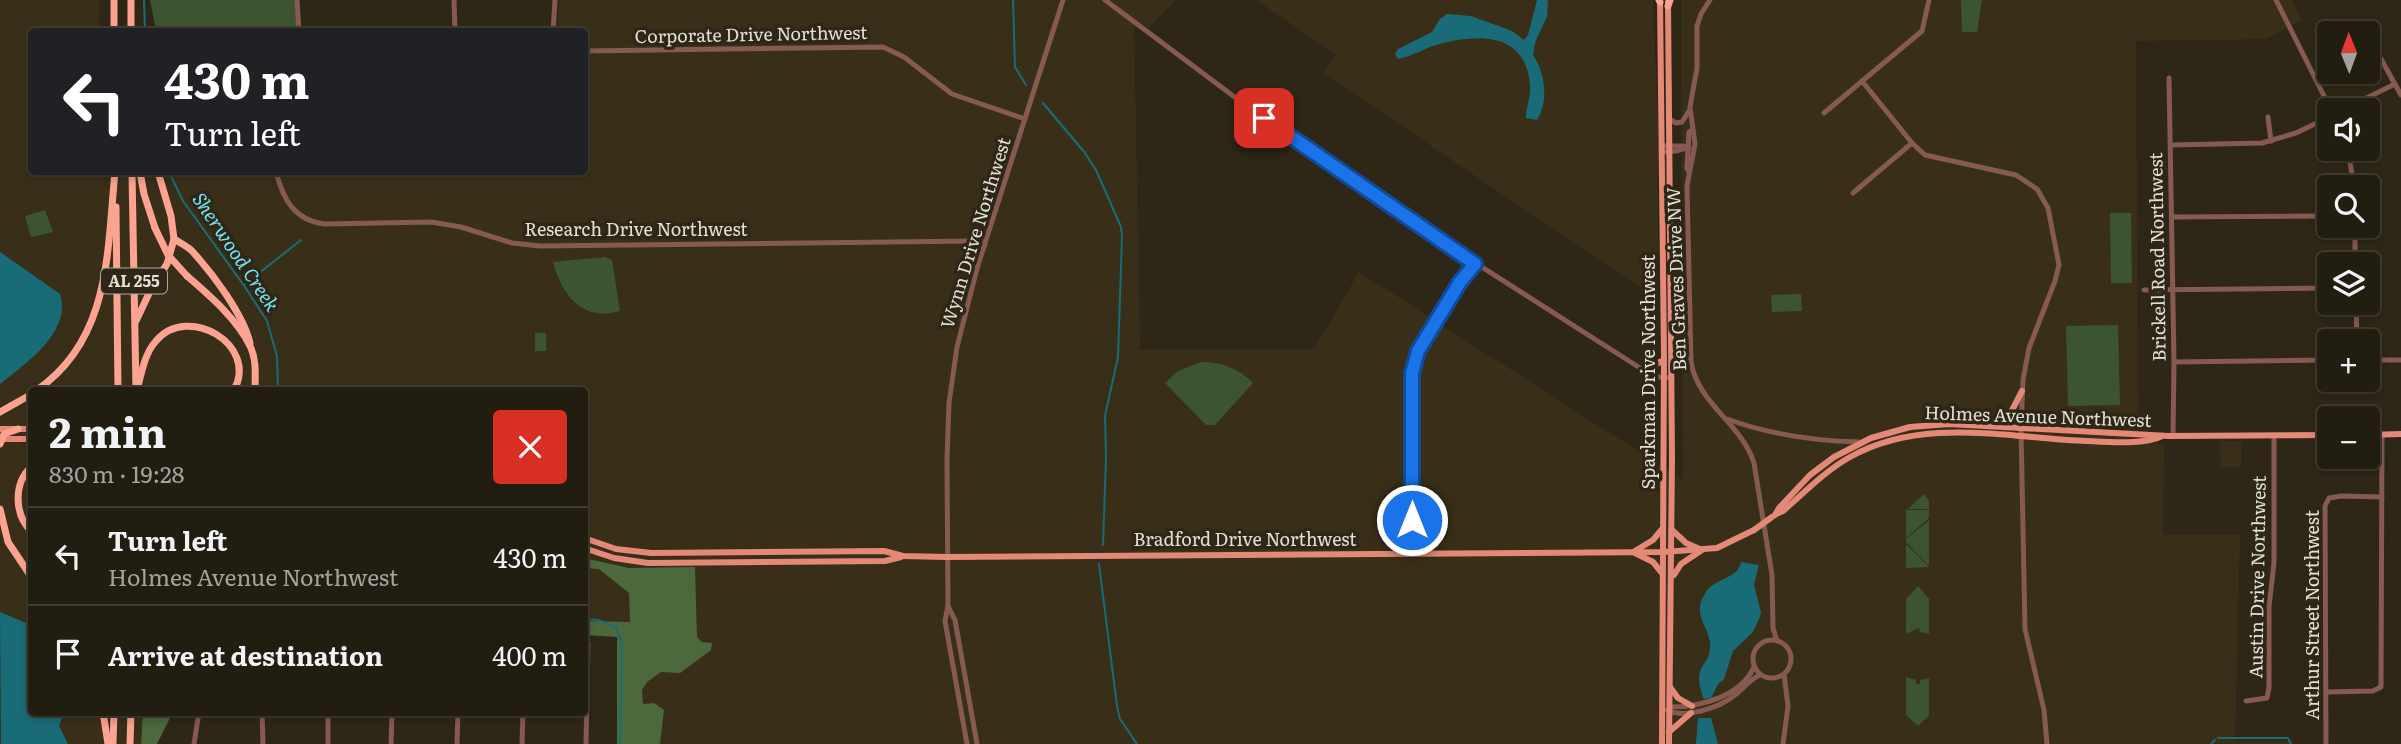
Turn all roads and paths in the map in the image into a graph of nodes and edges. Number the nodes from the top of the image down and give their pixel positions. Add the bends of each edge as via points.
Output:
1 (114, 0) edge
2 (131, 0) edge
3 (297, 0) edge
4 (454, 0) edge
5 (555, 0) edge
6 (1063, 0) edge
7 (1105, 0) edge
8 (1710, 0) edge
9 (1929, 0) edge
10 (2276, 0) edge
11 (1664, 1) edge
12 (114, 28) edge
13 (131, 28) edge
14 (299, 28) edge
15 (455, 28) edge
16 (554, 28) edge
17 (588, 51) edge
18 (2381, 59) dead end
19 (2169, 78) dead end
20 (1862, 81) junction
21 (2395, 84) junction
22 (2401, 96) edge
23 (2325, 98) edge
24 (2366, 98) edge
25 (1690, 107) junction
26 (1824, 113) dead end
27 (2268, 117) dead end
28 (1669, 118) junction
29 (1025, 119) junction
30 (2317, 123) edge
31 (1692, 130) junction
32 (1695, 141) junction
33 (2271, 141) junction
34 (1912, 143) junction
35 (2171, 145) junction
36 (1688, 147) junction
37 (1668, 149) junction
38 (1694, 156) junction
39 (1688, 168) junction
40 (115, 175) edge
41 (115, 175) edge
42 (132, 175) edge
43 (141, 175) edge
44 (159, 175) edge
45 (277, 175) edge
46 (1853, 192) dead end
47 (2317, 216) edge
48 (2172, 217) junction
49 (174, 239) junction
50 (985, 244) junction
51 (1475, 264) junction
52 (2317, 288) edge
53 (2172, 289) junction
54 (2144, 290) dead end
55 (135, 325) junction
56 (251, 347) junction
57 (1664, 360) junction
58 (2317, 360) edge
59 (2380, 360) edge
60 (2401, 360) edge
61 (2174, 362) junction
62 (1644, 370) junction
63 (1668, 378) junction
64 (41, 387) edge
65 (118, 387) edge
66 (136, 387) edge
67 (137, 387) edge
68 (235, 387) edge
69 (255, 387) edge
70 (2022, 391) junction
71 (28, 396) edge
72 (0, 412) edge
73 (1724, 418) junction
74 (1991, 426) junction
75 (1751, 428) junction
76 (0, 429) edge
77 (18, 429) junction
78 (28, 429) edge
79 (2021, 429) junction
80 (2382, 434) joint
81 (2401, 434) edge
82 (2274, 435) junction
83 (2317, 435) edge
84 (1739, 436) junction
85 (2162, 436) junction
86 (2173, 436) junction
87 (2021, 437) junction
88 (28, 439) edge
89 (0, 441) edge
90 (1860, 442) junction
91 (28, 472) edge
92 (2382, 497) junction
93 (0, 509) edge
94 (1774, 516) junction
95 (28, 528) edge
96 (1663, 528) junction
97 (1672, 530) junction
98 (588, 539) edge
99 (588, 549) edge
100 (1702, 550) junction
101 (1633, 552) junction
102 (1664, 552) junction
103 (1672, 552) junction
104 (1412, 553) junction
105 (903, 556) junction
106 (947, 557) junction
107 (28, 572) edge
108 (1662, 575) junction
109 (1672, 577) junction
110 (948, 607) junction
111 (1773, 628) junction
112 (1769, 640) junction
113 (1777, 641) junction
114 (1754, 667) junction
115 (1784, 674) junction
116 (1760, 675) junction
117 (1777, 678) junction
118 (1670, 687) junction
119 (2326, 692) junction
120 (1787, 696) junction
121 (2246, 701) dead end
122 (1691, 709) junction
123 (1666, 710) junction
124 (104, 716) edge
125 (114, 716) edge
126 (131, 716) edge
127 (198, 716) edge
128 (262, 716) edge
129 (328, 716) edge
130 (392, 716) edge
131 (458, 716) edge
132 (523, 716) edge
133 (587, 716) edge
134 (1669, 732) junction
135 (110, 744) edge
136 (130, 744) edge
137 (194, 744) edge
138 (263, 744) edge
139 (328, 744) edge
140 (391, 744) edge
141 (457, 744) edge
142 (522, 744) edge
143 (586, 744) edge
144 (967, 744) edge
145 (977, 744) edge
146 (1662, 744) edge
147 (1669, 744) edge
148 (1783, 744) edge
149 (2047, 744) edge
150 (2326, 744) edge

1 - 12 highway
2 - 13 highway
3 - 14 street
4 - 15 street
5 - 16 street
6 - 29 street, Wynn Drive Northwest
7 - 51 street via 1248,107
8 - 25 street, Ben Graves Drive NW via 1698,26
9 - 20 street via 1922,30
10 - 23 street
11 - 28 main road, Sparkman Drive Northwest
11 - 37 main road, Sparkman Drive Northwest
17 - 29 street, Corporate Drive Northwest via 883,47 904,57 952,94
18 - 21 street
19 - 35 street, Brickell Road Northwest
20 - 26 street
20 - 34 street
21 - 22 street
21 - 24 street
25 - 28 street via 1682,122
25 - 31 street, Ben Graves Drive NW
27 - 33 street
28 - 37 main road, Sparkman Drive Northwest
29 - 50 street, Wynn Drive Northwest
30 - 33 street
31 - 32 street, Ben Graves Drive NW
31 - 36 street, Ben Graves Drive NW
32 - 36 street
32 - 38 street, Ben Graves Drive NW
33 - 35 street
34 - 46 street
34 - 70 street via 1930,157 2016,175 2037,189 2047,204 2059,265 2029,348
35 - 48 street, Brickell Road Northwest
36 - 37 street
36 - 38 street
36 - 39 street, Ben Graves Drive NW
37 - 39 street via 1682,155
37 - 57 main road, Sparkman Drive Northwest
37 - 63 main road, Sparkman Drive Northwest
38 - 39 street, Ben Graves Drive NW
39 - 73 street, Ben Graves Drive NW via 1693,376
40 - 64 highway via 100,300 78,348
41 - 65 highway, AL 255
42 - 55 highway, AL 255
43 - 56 highway, bridge via 155,228 168,255 234,322
44 - 49 highway
45 - 50 street, Research Drive Northwest via 288,203 312,221 442,223 523,245
47 - 48 street
48 - 53 street, Brickell Road Northwest
49 - 55 highway via 167,264
49 - 56 highway via 190,249 217,283 247,328
50 - 106 street, Wynn Drive Northwest via 952,375
51 - 62 street
51 - 104 street via 1418,351 1412,373
52 - 53 street
53 - 54 street
53 - 61 street, Brickell Road Northwest
55 - 66 highway, AL 255
56 - 69 highway
57 - 62 main road
57 - 63 main road, Sparkman Drive Northwest
58 - 61 street
59 - 60 street
61 - 86 street, Brickell Road Northwest
62 - 63 street
63 - 96 main road, Sparkman Drive Northwest
63 - 97 main road, Sparkman Drive Northwest
67 - 68 highway via 157,339 186,326 212,330 228,343 238,371
70 - 74 main road via 2007,420
70 - 79 street
71 - 72 highway
73 - 75 street
73 - 84 street, Ben Graves Drive NW
74 - 79 main road, Holmes Avenue Northwest
74 - 90 main road, Holmes Avenue Northwest via 1930,424
75 - 84 street
75 - 90 street via 1808,440
76 - 77 main road
77 - 78 main road
77 - 89 highway
79 - 85 main road, Holmes Avenue Northwest
79 - 87 street
80 - 81 main road
80 - 92 street
82 - 83 main road, Holmes Avenue Northwest
82 - 86 main road, Holmes Avenue Northwest
82 - 121 street, Austin Drive Northwest via 2269,688 2267,698
84 - 111 street, Ben Graves Drive NW via 1754,463 1772,575
85 - 86 main road, Holmes Avenue Northwest
85 - 87 main road, Holmes Avenue Northwest via 2108,442
87 - 94 main road, Holmes Avenue Northwest via 1953,432 1885,442 1840,464
87 - 149 street via 2025,629 2045,710
88 - 89 main road
90 - 94 main road, Holmes Avenue Northwest via 1810,475
91 - 95 highway via 18,496
92 - 119 street via 2381,687
92 - 119 street, Arthur Street Northwest via 2341,496 2329,498 2325,506
93 - 107 highway via 8,541
94 - 100 main road, Holmes Avenue Northwest, bridge via 1717,548
96 - 101 main road
96 - 102 main road, Sparkman Drive Northwest
97 - 100 main road
97 - 103 main road, Sparkman Drive Northwest
98 - 105 main road, Bradford Drive Northwest via 644,552 884,551
99 - 105 main road, Bradford Drive Northwest via 648,563 885,561
100 - 103 main road, Holmes Avenue Northwest
100 - 109 main road via 1681,564
101 - 102 main road, Bradford Drive Northwest
101 - 104 main road, Bradford Drive Northwest
101 - 108 main road via 1653,562
102 - 103 main road, Bradford Drive Northwest
102 - 108 main road, Sparkman Drive Northwest
103 - 109 main road, Sparkman Drive Northwest
104 - 106 main road, Bradford Drive Northwest
105 - 106 main road, Bradford Drive Northwest
106 - 110 street, Wynn Drive Northwest
108 - 123 main road, Sparkman Drive Northwest
109 - 118 main road, Sparkman Drive Northwest
110 - 144 street, Wynn Drive Northwest via 945,621
110 - 145 street, Wynn Drive Northwest via 955,620
111 - 112 street
111 - 113 street
112 - 113 street
112 - 114 street via 1756,648
113 - 115 street via 1790,652
114 - 116 street
114 - 122 street via 1731,691
115 - 117 street
115 - 120 street
116 - 117 street
116 - 122 street via 1715,706
117 - 120 street
118 - 122 main road
118 - 123 main road, Sparkman Drive Northwest
119 - 150 street, Arthur Street Northwest
120 - 148 street
122 - 123 street
122 - 134 main road
123 - 134 main road, Sparkman Drive Northwest
123 - 146 main road, Sparkman Drive Northwest
124 - 135 highway
125 - 135 highway
126 - 136 highway
127 - 137 street
128 - 138 street
129 - 139 street
130 - 140 street
131 - 141 street
132 - 142 street
133 - 143 street
134 - 147 main road, Sparkman Drive Northwest

